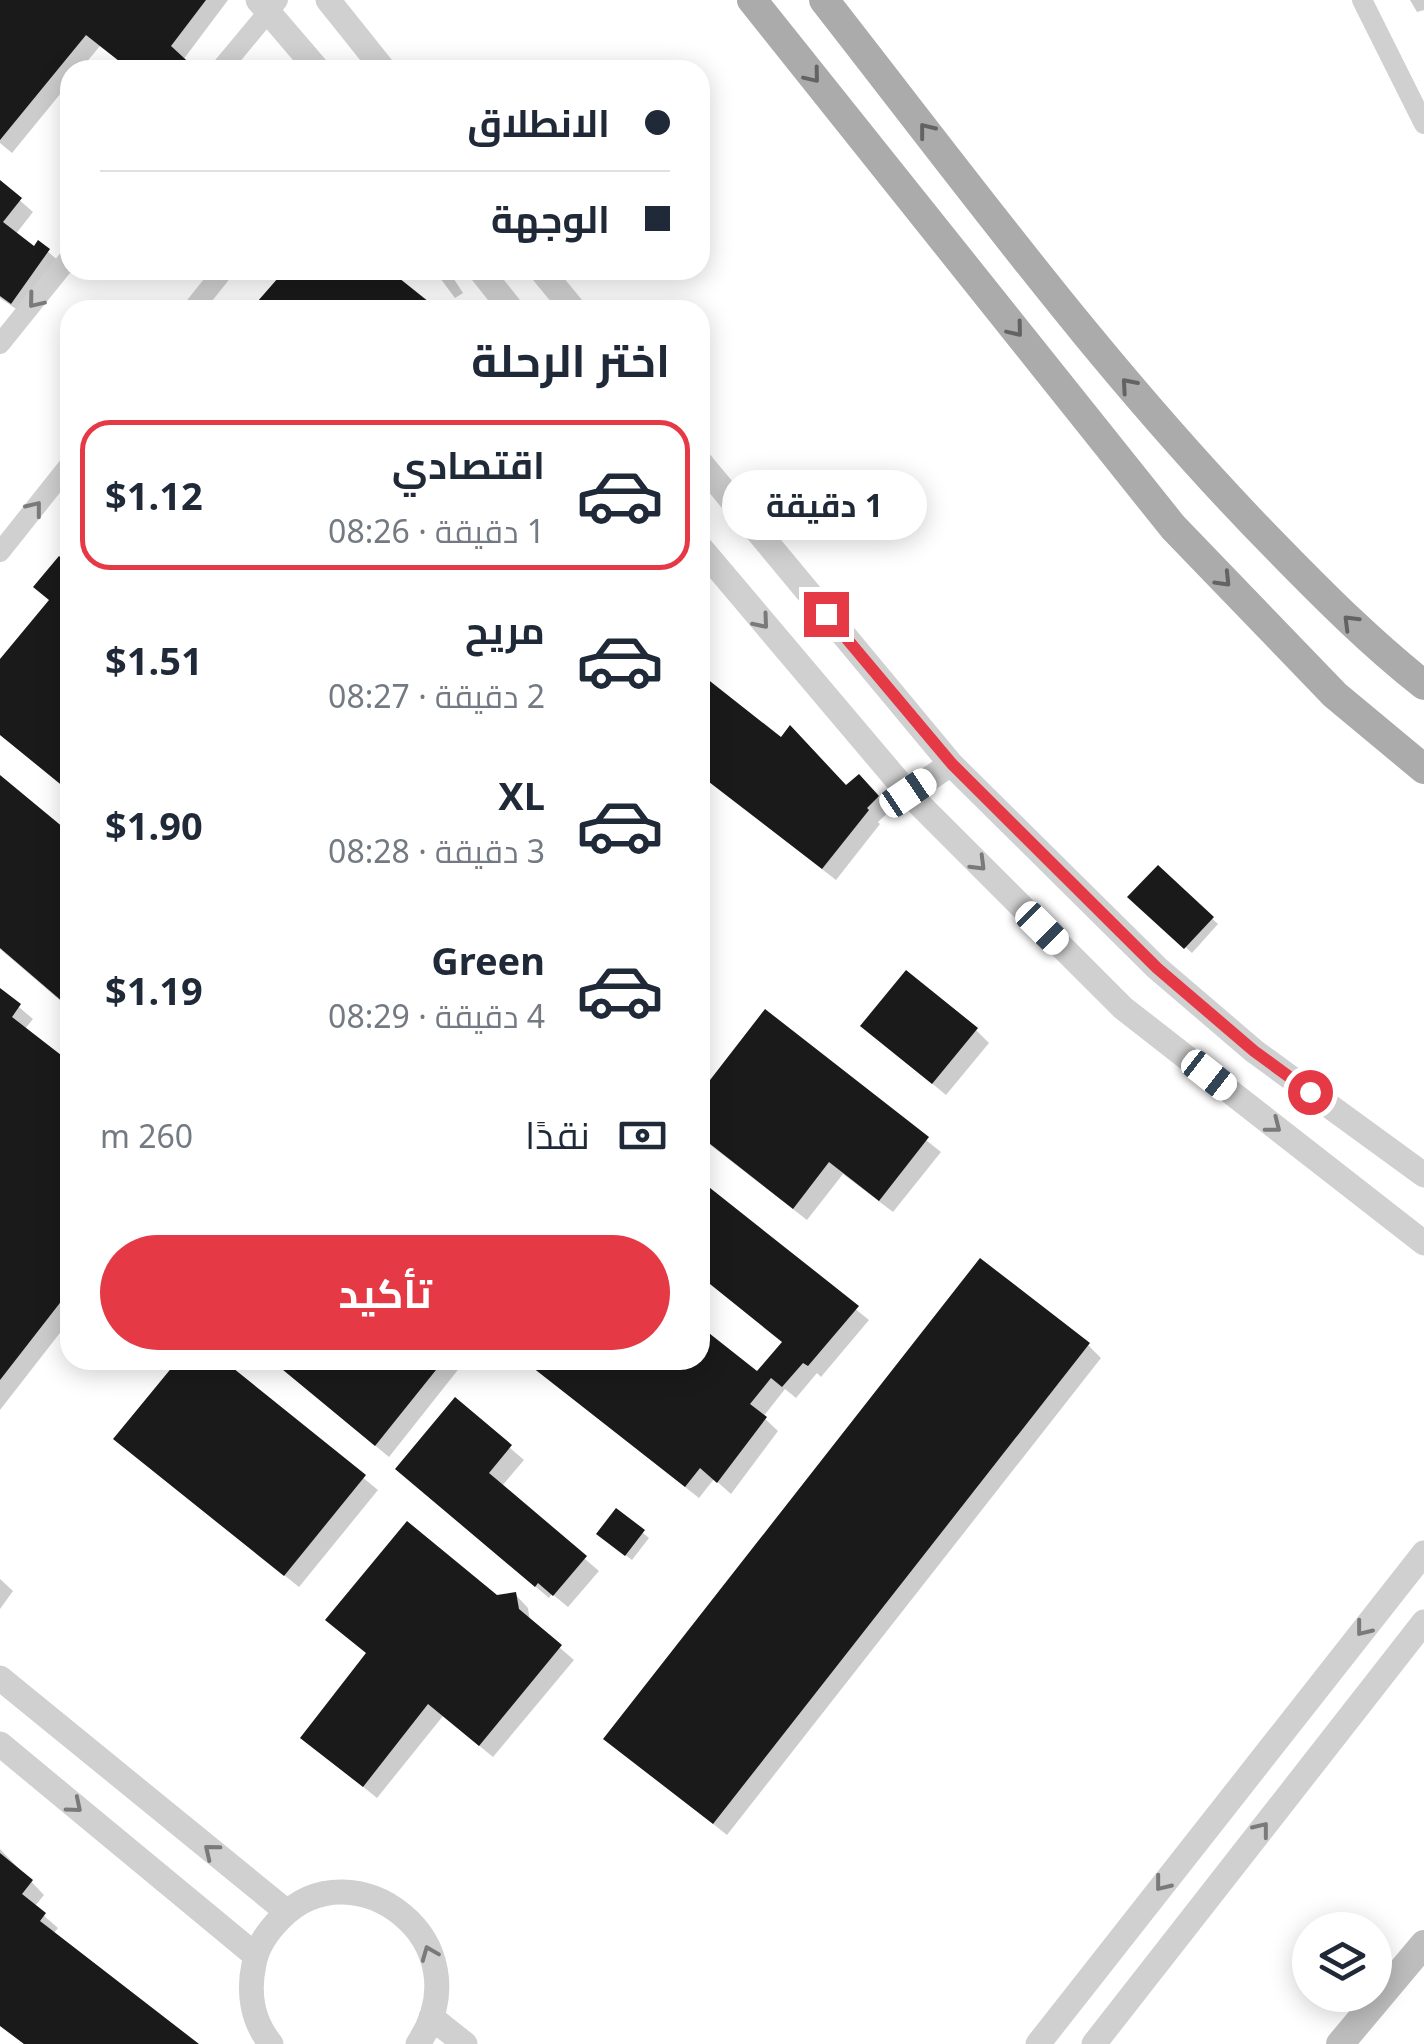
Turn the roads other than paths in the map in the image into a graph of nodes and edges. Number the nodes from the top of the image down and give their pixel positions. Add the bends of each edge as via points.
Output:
1 (328, 0) edge
2 (752, 0) edge
3 (824, 0) edge
4 (1362, 0) edge
5 (268, 4) edge
6 (227, 60) edge
7 (310, 60) edge
8 (376, 60) edge
9 (1422, 112) edge
10 (60, 269) edge
11 (216, 280) edge
12 (488, 280) edge
13 (549, 280) edge
14 (200, 300) edge
15 (504, 300) edge
16 (566, 300) edge
17 (0, 344) edge
18 (710, 474) edge
19 (60, 477) edge
20 (0, 552) edge
21 (710, 559) edge
22 (1424, 685) edge
23 (952, 764) junction
24 (1424, 769) edge
25 (908, 793) junction
26 (1424, 1175) edge
27 (1424, 1243) edge
28 (1424, 1553) edge
29 (1424, 1622) edge
30 (0, 1678) edge
31 (0, 1744) edge
32 (287, 1912) junction
33 (1132, 1922) junction
34 (1424, 1944) edge
35 (1168, 1949) junction
36 (255, 1955) junction
37 (432, 2018) junction
38 (271, 2044) edge
39 (418, 2044) edge
40 (466, 2044) edge
41 (1038, 2044) edge
42 (1094, 2044) edge
43 (1340, 2044) edge

1 - 8 street
2 -> 24 main road via 1173,527 1335,695
22 -> 3 main road via 1374,646 1224,494 1116,371
4 - 9 street
5 - 6 street
5 - 7 street
10 -> 17 street
11 - 14 street
12 - 15 street
13 - 16 street
18 - 23 street
20 -> 19 street
21 -> 25 street
23 - 25 street
23 - 26 street via 1157,968 1254,1051
25 -> 27 street via 1123,1008
28 -> 33 street
35 -> 29 street
32 -> 30 street
31 -> 36 street
32 - 36 street
37 -> 32 street via 437,1976 431,1952 399,1911 343,1893
33 - 35 street
33 - 41 street
34 - 43 main road
35 - 42 street
36 - 38 street via 253,2010
37 - 39 street
37 - 40 street

